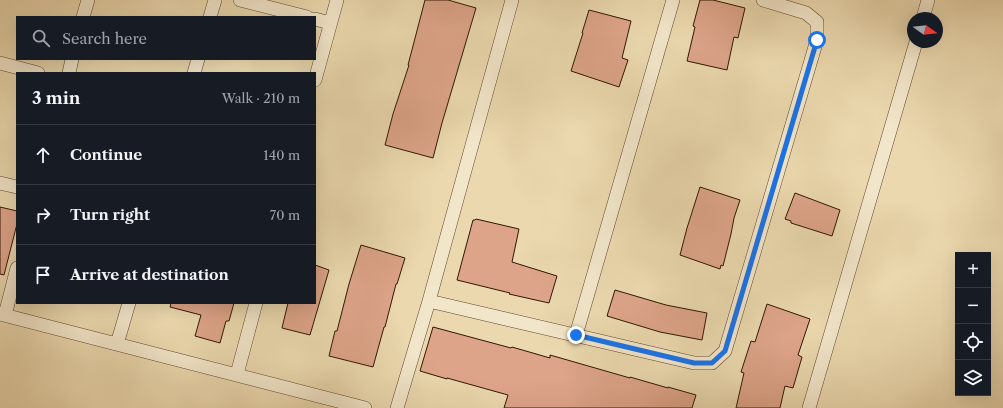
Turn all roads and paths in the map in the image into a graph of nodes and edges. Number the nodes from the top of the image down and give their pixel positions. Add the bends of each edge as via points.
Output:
1 (88, 0) edge
2 (215, 0) edge
3 (240, 0) edge
4 (337, 0) edge
5 (512, 0) edge
6 (673, 0) edge
7 (763, 0) edge
8 (928, 0) edge
9 (925, 12) edge
10 (83, 16) edge
11 (210, 16) edge
12 (303, 16) edge
13 (316, 19) edge
14 (330, 23) junction
15 (914, 48) edge
16 (72, 60) edge
17 (198, 60) edge
18 (0, 63) edge
19 (34, 72) edge
20 (69, 72) edge
21 (194, 72) edge
22 (316, 76) edge
23 (0, 183) edge
24 (16, 187) edge
25 (16, 271) edge
26 (429, 301) junction
27 (129, 304) edge
28 (256, 304) edge
29 (2, 314) edge
30 (576, 335) junction
31 (118, 344) junction
32 (237, 374) junction
33 (365, 408) edge
34 (397, 408) edge
35 (809, 408) edge

1 - 10 street
2 - 11 street
3 - 12 street
4 - 14 street
5 - 26 street
6 - 30 street
7 - 30 street via 806,13 818,22 817,40 725,351 712,363 694,363
8 - 9 street
13 - 14 street
14 - 22 street
15 - 35 street
16 - 20 street
17 - 21 street
18 - 19 street
23 - 24 street
25 - 29 street
26 - 30 street
26 - 34 street
27 - 31 street
28 - 32 street
29 - 31 street
31 - 32 street
32 - 33 street

